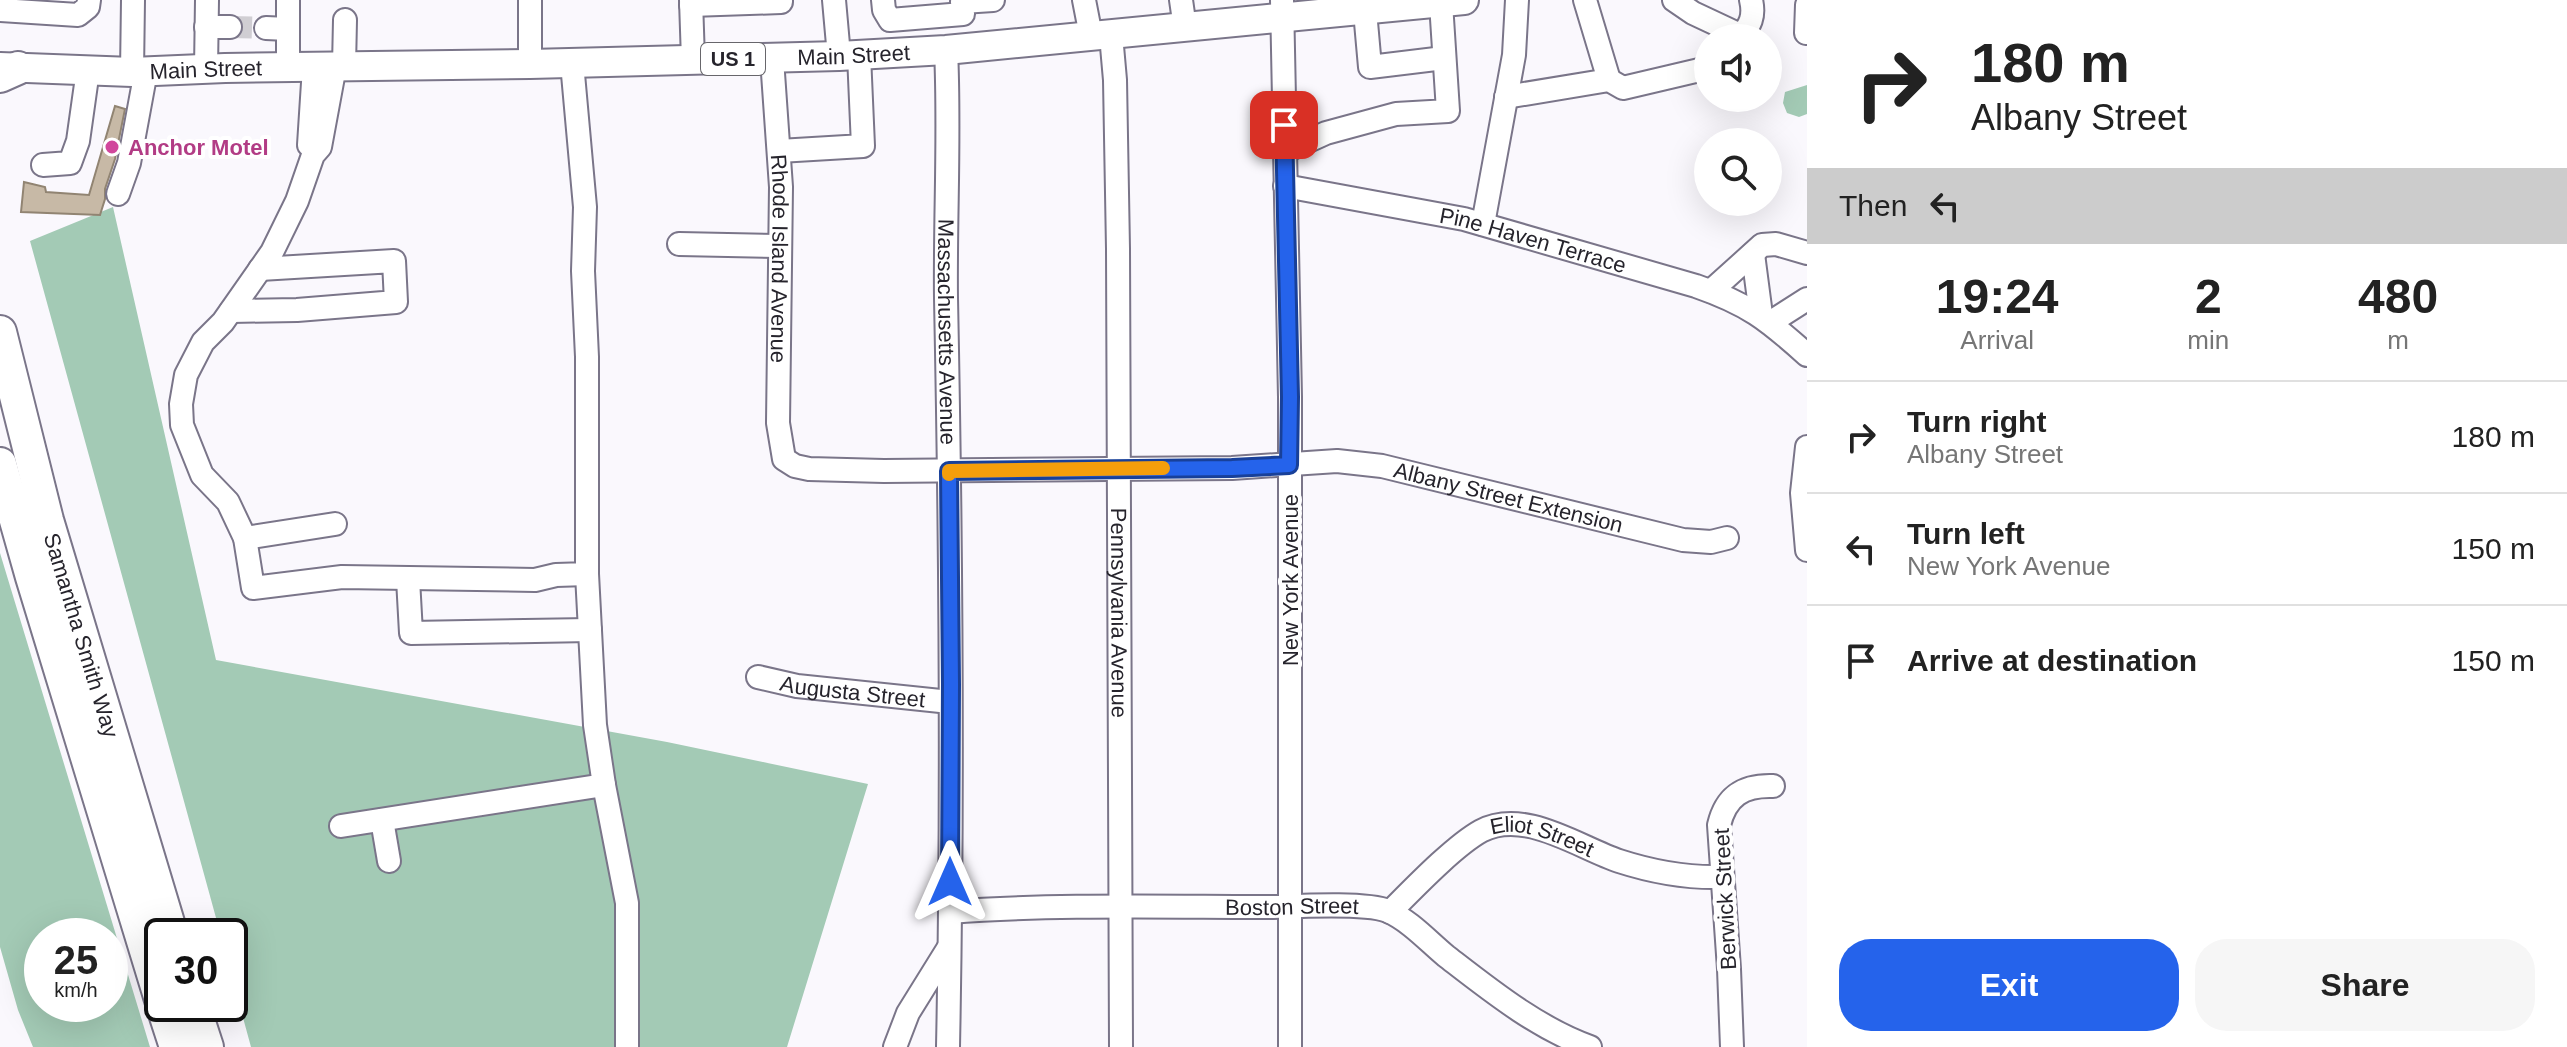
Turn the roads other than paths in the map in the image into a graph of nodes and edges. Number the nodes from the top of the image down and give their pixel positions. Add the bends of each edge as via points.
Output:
1 (89, 0) edge
2 (133, 0) edge
3 (207, 0) edge
4 (288, 0) edge
5 (530, 0) edge
6 (781, 0) edge
7 (834, 0) edge
8 (883, 0) edge
9 (993, 0) edge
10 (1089, 0) edge
11 (1517, 0) edge
12 (1585, 0) edge
13 (1674, 0) edge
14 (1751, 0) edge
15 (1452, 1) edge
16 (691, 3) edge
17 (963, 5) edge
18 (1807, 5) edge
19 (41, 6) edge
20 (922, 8) edge
21 (1312, 8) edge
22 (1282, 9) edge
23 (0, 10) edge
24 (1365, 11) junction
25 (1183, 14) edge
26 (345, 20) dead end
27 (1715, 24) edge
28 (1750, 24) edge
29 (206, 27) junction
30 (230, 27) tunnel mouth
31 (1806, 33) edge
32 (1101, 36) junction
33 (956, 49) junction
34 (849, 56) junction
35 (1444, 58) junction
36 (772, 59) junction
37 (693, 60) junction
38 (572, 63) junction
39 (530, 64) junction
40 (320, 66) junction
41 (206, 69) junction
42 (6, 70) edge
43 (88, 70) junction
44 (139, 71) junction
45 (1694, 71) edge
46 (1609, 80) junction
47 (1506, 97) junction
48 (779, 151) junction
49 (1284, 152) junction
50 (43, 165) dead end
51 (1285, 186) junction
52 (118, 194) dead end
53 (1483, 224) junction
54 (679, 244) dead end
55 (780, 246) junction
56 (1807, 253) edge
57 (1753, 254) junction
58 (260, 269) junction
59 (1711, 291) junction
60 (1807, 299) edge
61 (231, 311) junction
62 (1766, 319) junction
63 (0, 332) edge
64 (1807, 355) edge
65 (1807, 447) edge
66 (784, 459) joint
67 (0, 464) edge
68 (1289, 465) junction
69 (1119, 469) junction
70 (949, 471) junction
71 (335, 524) dead end
72 (245, 538) junction
73 (1727, 538) dead end
74 (1807, 550) edge
75 (587, 574) junction
76 (408, 579) junction
77 (590, 630) junction
78 (758, 677) dead end
79 (950, 702) junction
80 (604, 785) junction
81 (1773, 786) dead end
82 (382, 820) junction
83 (341, 826) dead end
84 (389, 861) dead end
85 (1721, 877) junction
86 (1290, 906) junction
87 (1119, 908) junction
88 (950, 912) junction
89 (1390, 912) junction
90 (167, 918) edge
91 (144, 944) edge
92 (949, 946) junction
93 (168, 1022) edge
94 (199, 1022) edge
95 (176, 1047) edge
96 (207, 1047) edge
97 (627, 1047) edge
98 (895, 1047) edge
99 (948, 1047) edge
100 (1121, 1047) edge
101 (1290, 1047) edge
102 (1590, 1047) edge
103 (1732, 1047) edge

1 - 19 street via 78,15
2 - 44 street
3 - 29 street
4 - 40 street via 277,29
5 - 39 street
6 - 16 street
7 - 34 street
8 - 20 street via 890,20
9 - 17 street
10 - 32 street, Pennsylvania Avenue
11 - 47 street
12 - 46 street
13 - 27 street
14 - 28 street
15 - 24 main road, Main Street / US 1
15 - 35 street
16 - 37 street
17 - 20 street
17 - 33 street, Massachusetts Avenue
18 - 31 street
19 - 23 street
21 - 22 main road, Main Street / US 1
21 - 24 main road, Main Street / US 1
22 - 25 main road, Main Street / US 1
22 - 49 street, New York Avenue
24 - 35 street via 1370,67
25 - 32 main road, Main Street / US 1
26 - 40 street
29 - 30 street
29 - 41 street
32 - 33 main road, Main Street / US 1
32 - 69 street, Pennsylvania Avenue via 1116,111
33 - 34 main road, Main Street / US 1
33 - 70 street, Massachusetts Avenue via 949,115 946,272
34 - 36 main road, Main Street / US 1
34 - 48 street via 863,146
35 - 49 street via 1448,111 1396,114 1326,133
36 - 37 main road, Main Street / US 1
36 - 48 street, Rhode Island Avenue
37 - 38 main road, Main Street / US 1
38 - 39 main road, Main Street / US 1
38 - 75 street via 585,207
39 - 40 main road, Main Street / US 1
40 - 41 main road, Main Street / US 1
40 - 58 street via 308,143 313,155 297,201
41 - 44 main road, Main Street / US 1
42 - 43 main road, Main Street / US 1
43 - 44 main road, Main Street / US 1
43 - 50 street via 70,163
44 - 52 street via 129,163
45 - 46 street via 1623,88
46 - 47 street
47 - 53 street
48 - 55 street, Rhode Island Avenue
49 - 51 street, New York Avenue
51 - 53 street, Pine Haven Terrace
51 - 68 street, New York Avenue
53 - 59 street, Pine Haven Terrace
54 - 55 street
55 - 66 street, Rhode Island Avenue via 778,408
56 - 57 street via 1767,243
57 - 59 street
57 - 62 street
58 - 61 street
58 - 61 street via 394,261 396,302
59 - 62 street, Pine Haven Terrace
60 - 62 street
61 - 72 street via 203,342 186,375 182,425 202,475 228,502
62 - 64 street, Pine Haven Terrace
63 - 90 highway, Samantha Smith Way via 47,520
65 - 74 street via 1802,493
66 - 70 street, Albany Street Extension via 809,469
67 - 91 highway, Samantha Smith Way
68 - 69 street, Albany Street Extension
68 - 73 street, Albany Street Extension via 1337,461 1382,466 1683,540
68 - 86 street, New York Avenue
69 - 70 street, Albany Street Extension
69 - 87 street, Pennsylvania Avenue
70 - 79 street, Massachusetts Avenue
71 - 72 street
72 - 76 street via 253,588 342,577
75 - 76 street via 535,580
75 - 77 street
76 - 77 street via 411,633
77 - 80 street
78 - 79 street, Augusta Street
79 - 88 street, Massachusetts Avenue
80 - 82 street
80 - 97 street via 627,903
81 - 85 street, Berwick Street via 1754,785 1723,808
82 - 83 street
82 - 84 street
85 - 89 street, Eliot Street via 1688,878 1646,869 1529,825 1499,825 1468,840
85 - 103 street, Berwick Street
86 - 87 street, Boston Street
86 - 89 street, Boston Street
86 - 101 street, New York Avenue
87 - 88 street, Boston Street
87 - 100 street, Pennsylvania Avenue
88 - 92 street, Massachusetts Avenue
89 - 102 street, Boston Street via 1511,1004
92 - 98 street via 908,1013
92 - 99 street, Massachusetts Avenue
93 - 95 highway, Samantha Smith Way
94 - 96 highway

